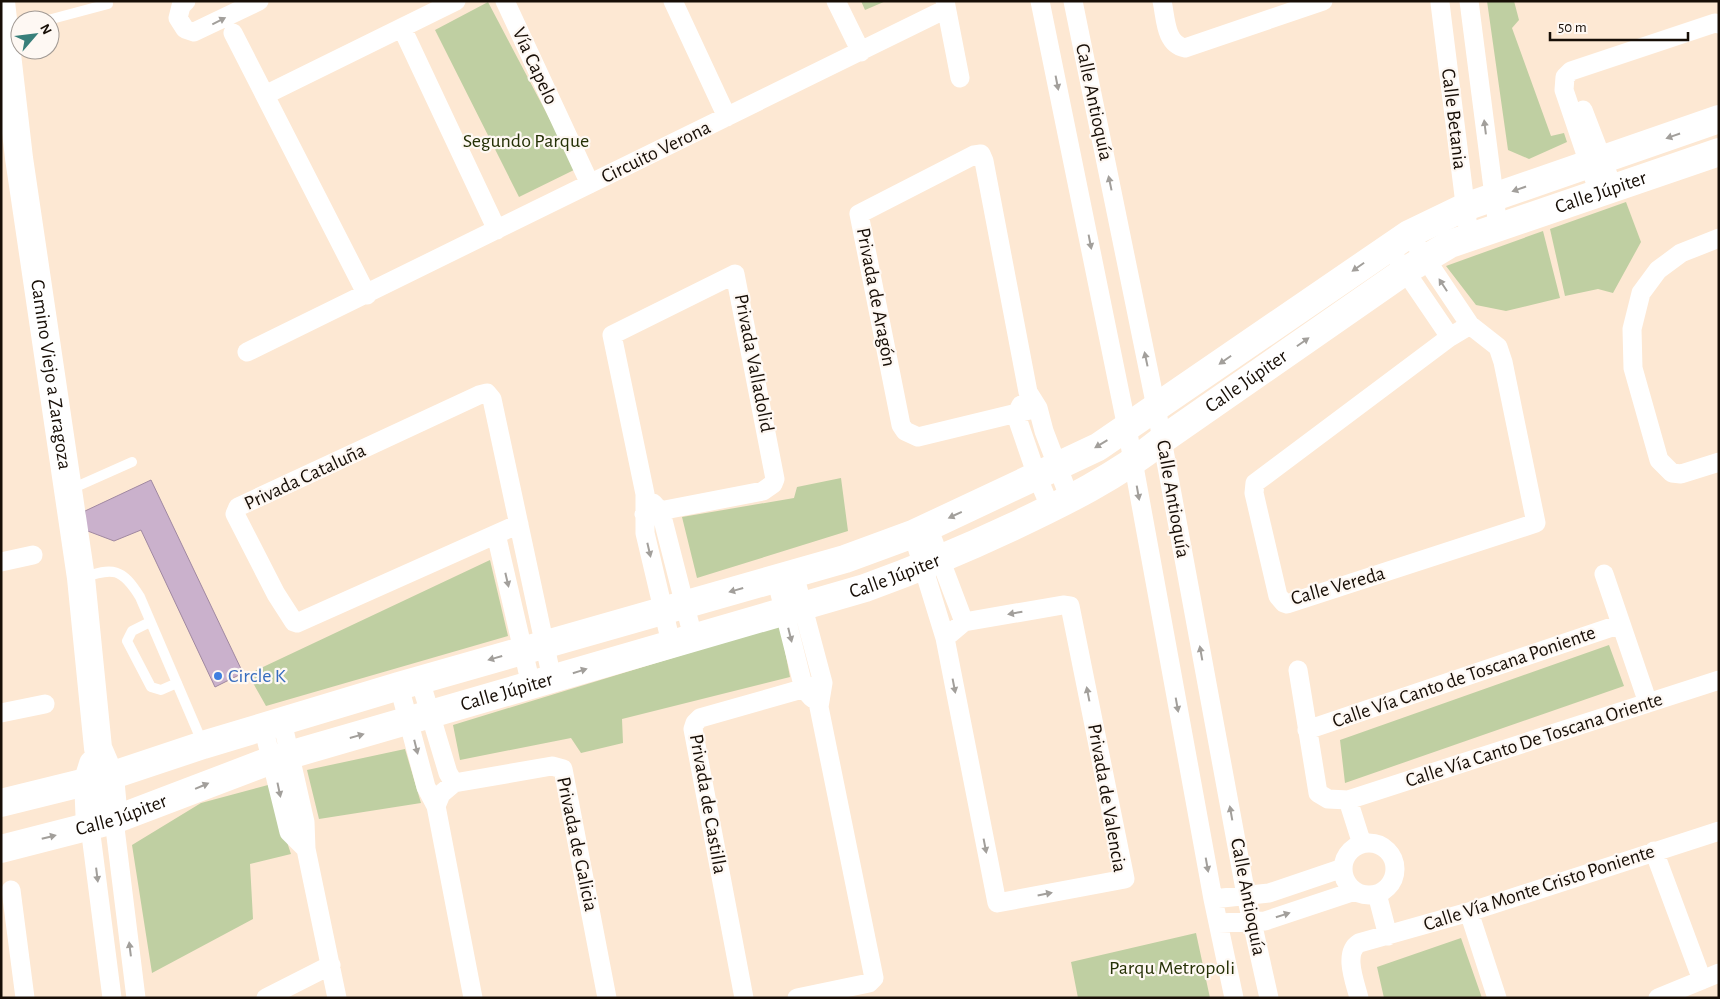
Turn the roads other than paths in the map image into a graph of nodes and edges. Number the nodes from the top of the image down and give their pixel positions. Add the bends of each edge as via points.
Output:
1 (186, 1) edge
2 (259, 1) edge
3 (456, 1) edge
4 (505, 1) edge
5 (673, 1) edge
6 (836, 1) edge
7 (1040, 1) edge
8 (1073, 1) edge
9 (1162, 1) edge
10 (1462, 1) edge
11 (1469, 1) edge
12 (1, 2) edge
13 (1439, 2) edge
14 (1310, 3) edge
15 (108, 4) dead end
16 (945, 5) edge
17 (60, 17) edge
18 (1719, 24) edge
19 (402, 28) junction
20 (233, 33) dead end
21 (1081, 39) junction
22 (1050, 46) junction
23 (860, 52) junction
24 (960, 78) dead end
25 (265, 95) junction
26 (727, 117) junction
27 (1719, 119) edge
28 (1719, 152) edge
29 (1596, 162) junction
30 (590, 184) junction
31 (1606, 190) junction
32 (1494, 198) junction
33 (1465, 207) junction
34 (1498, 227) junction
35 (497, 230) junction
36 (1469, 236) junction
37 (1719, 238) edge
38 (1398, 240) junction
39 (1415, 265) junction
40 (367, 295) junction
41 (1470, 325) junction
42 (1450, 337) junction
43 (247, 352) dead end
44 (1028, 392) junction
45 (1156, 407) junction
46 (1038, 408) junction
47 (1016, 415) junction
48 (1127, 428) junction
49 (1162, 440) junction
50 (132, 462) dead end
51 (1719, 462) edge
52 (1133, 463) junction
53 (1047, 471) junction
54 (68, 491) junction
55 (1060, 504) junction
56 (652, 513) junction
57 (519, 524) junction
58 (920, 531) junction
59 (496, 534) junction
60 (33, 555) dead end
61 (1, 562) edge
62 (932, 564) junction
63 (1604, 574) dead end
64 (785, 576) junction
65 (81, 578) junction
66 (674, 607) junction
67 (794, 609) junction
68 (150, 622) junction
69 (964, 622) junction
70 (1621, 624) junction
71 (944, 638) junction
72 (682, 640) junction
73 (534, 647) junction
74 (1298, 670) dead end
75 (1719, 680) edge
76 (542, 682) junction
77 (177, 683) junction
78 (409, 683) junction
79 (823, 683) junction
80 (804, 689) junction
81 (1648, 703) junction
82 (45, 704) dead end
83 (819, 707) junction
84 (1, 713) edge
85 (420, 718) junction
86 (272, 724) junction
87 (1308, 730) junction
88 (203, 745) junction
89 (281, 758) junction
90 (99, 778) junction
91 (454, 783) junction
92 (1348, 800) junction
93 (1, 803) edge
94 (436, 806) junction
95 (102, 823) junction
96 (1719, 831) edge
97 (1362, 844) junction
98 (1, 849) edge
99 (1654, 850) junction
100 (1343, 868) junction
101 (11, 890) dead end
102 (1355, 891) junction
103 (1377, 894) junction
104 (1246, 895) junction
105 (1213, 899) junction
106 (1468, 912) junction
107 (1252, 922) junction
108 (1218, 924) junction
109 (1388, 936) junction
110 (9, 947) edge
111 (331, 965) junction
112 (1711, 977) edge
113 (25, 998) edge
114 (112, 998) edge
115 (136, 998) edge
116 (266, 998) edge
117 (338, 998) edge
118 (473, 998) edge
119 (607, 998) edge
120 (744, 998) edge
121 (797, 998) edge
122 (1234, 998) edge
123 (1269, 998) edge
124 (1359, 998) edge
125 (1497, 998) edge
126 (1658, 998) edge

1 -> 2 street via 178,18 184,29 194,32
3 - 19 street
4 - 30 street, Vía Capelo
5 - 26 street
6 - 23 street
7 - 22 street, Calle Antioquía
8 - 21 street, Calle Antioquía
9 - 14 street via 1171,40 1185,48
10 - 13 street via 1448,5
32 -> 11 street, Calle Betania
12 - 54 main road, Camino Viejo a Zaragoza via 9,31 19,158
13 - 33 street, Calle Betania
15 - 17 lane
16 - 23 street, Circuito Verona
16 - 24 street, Circuito Verona
18 - 29 street via 1576,70 1575,83
19 - 25 street
19 - 35 street
20 - 25 street
21 - 22 street
45 -> 21 street, Calle Antioquía
22 -> 48 street, Calle Antioquía
23 - 26 street, Circuito Verona
25 - 40 street
26 - 30 street, Circuito Verona
27 -> 29 main road, Calle Júpiter
28 - 31 main road, Calle Júpiter
29 - 31 street
29 -> 32 main road, Calle Júpiter
30 - 35 street, Circuito Verona
31 - 34 main road, Calle Júpiter
32 - 33 main road, Calle Júpiter
32 - 34 street, Calle Betania
33 - 36 street, Calle Betania
33 - 38 main road, Calle Júpiter
34 - 36 main road, Calle Júpiter
35 - 40 street, Circuito Verona
36 - 39 main road, Calle Júpiter
37 - 51 street via 1681,253 1658,270 1641,292 1632,329 1633,368 1659,460 1672,473 1681,474
38 - 39 street, Calle Vereda
38 -> 45 main road, Calle Júpiter
41 -> 39 street, Calle Vereda
39 - 42 street, Calle Vereda
49 -> 39 main road, Calle Júpiter
40 - 43 street, Circuito Verona
41 - 42 street, Calle Vereda
41 - 42 street, Calle Vereda via 1492,341 1501,354 1538,520 1536,523 1284,603 1278,596 1254,493 1255,483
44 - 46 street, Privada de Aragón
44 - 47 street
44 - 47 street, Privada de Aragón via 984,161 980,154 859,214 901,425 905,431 918,437
45 - 48 main road, Calle Júpiter
45 - 49 street, Calle Antioquía
46 - 47 street, Privada de Aragón
46 - 53 street, Privada de Aragón
47 - 53 street, Privada de Aragón
48 - 52 street, Calle Antioquía
48 -> 53 main road, Calle Júpiter via 1098,447
49 - 52 main road, Calle Júpiter
104 -> 49 street, Calle Antioquía
50 - 54 lane
52 - 55 main road, Calle Júpiter
52 -> 105 street, Calle Antioquía
53 - 55 street, Privada de Aragón
53 -> 58 main road, Calle Júpiter
54 - 65 main road, Camino Viejo a Zaragoza
55 - 62 main road, Calle Júpiter
56 - 56 street, Privada Valladolid via 645,494 612,335 735,274 775,479 763,491
56 - 66 street, Privada Valladolid
57 - 59 street, Privada Cataluña
57 - 59 street, Privada Cataluña via 492,399 487,393 238,507 234,514 276,594 297,623
57 - 73 street, Privada Cataluña
58 - 62 street
58 - 64 main road, Calle Júpiter via 845,560
59 -> 73 street, Privada Cataluña
60 - 61 street
62 - 67 main road, Calle Júpiter
62 - 69 street
62 - 71 street
63 - 70 street
64 -> 66 main road, Calle Júpiter
64 - 67 street
65 - 68 lane via 105,570 131,582
65 - 90 main road, Camino Viejo a Zaragoza
66 - 72 street, Privada Valladolid
66 - 73 main road, Calle Júpiter
67 - 72 main road, Calle Júpiter
67 - 79 street
67 -> 80 street
68 - 77 lane
68 - 77 lane via 132,631 127,641 151,688 161,690
69 - 71 street, Privada de Valencia
71 -> 69 street, Privada de Valencia via 997,903 1125,879 1072,608 1063,604
70 - 81 street
70 - 87 street, Calle Vía Canto de Toscana Poniente
76 -> 72 main road, Calle Júpiter
73 - 76 street, Privada Cataluña
73 -> 78 main road, Calle Júpiter
74 - 87 street
75 - 81 street, Calle Vía Canto De Toscana Oriente
76 - 85 main road, Calle Júpiter
77 - 88 lane
78 - 85 street
78 - 86 main road, Calle Júpiter
79 - 80 street, Privada de Castilla
79 - 83 street
80 - 83 street
80 - 120 street, Privada de Castilla via 700,718 693,729
81 - 92 street, Calle Vía Canto De Toscana Oriente
82 - 84 street
83 - 121 street via 874,978 869,983
89 -> 85 main road, Calle Júpiter
85 - 91 street
85 -> 94 street via 426,787
86 - 88 main road, Calle Júpiter
86 - 89 street
87 - 92 street via 1320,797
88 - 90 main road, Calle Júpiter
95 -> 89 main road, Calle Júpiter
89 - 111 street via 289,832 306,849
90 - 93 main road, Calle Júpiter
90 - 95 main road, Camino Viejo a Zaragoza
91 - 94 street via 441,794
91 - 119 street, Privada de Galicia via 552,766 562,769
92 - 97 street
94 - 118 street
98 -> 95 main road, Calle Júpiter
95 -> 114 street, Camino Viejo a Zaragoza
115 -> 95 street, Camino Viejo a Zaragoza
96 - 99 street, Calle Vía Monte Cristo Poniente
97 - 100 street via 1348,853
97 - 103 street via 1376,844 1393,858 1393,880
99 - 106 street, Calle Vía Monte Cristo Poniente
99 - 112 street
100 - 102 street via 1344,877
100 - 104 street via 1269,893
101 - 110 street
102 - 103 street
107 -> 102 street via 1265,921
103 - 109 street
104 - 105 street
104 - 107 street, Calle Antioquía
105 - 108 street, Calle Antioquía
106 - 109 street, Calle Vía Monte Cristo Poniente
106 - 125 street
107 - 108 street
107 - 123 street, Calle Antioquía
108 - 122 street, Calle Antioquía
109 - 124 street, Calle Vía Monte Cristo Poniente via 1354,946 1351,956
110 - 113 street
111 - 116 street
111 - 117 street
112 - 126 street

